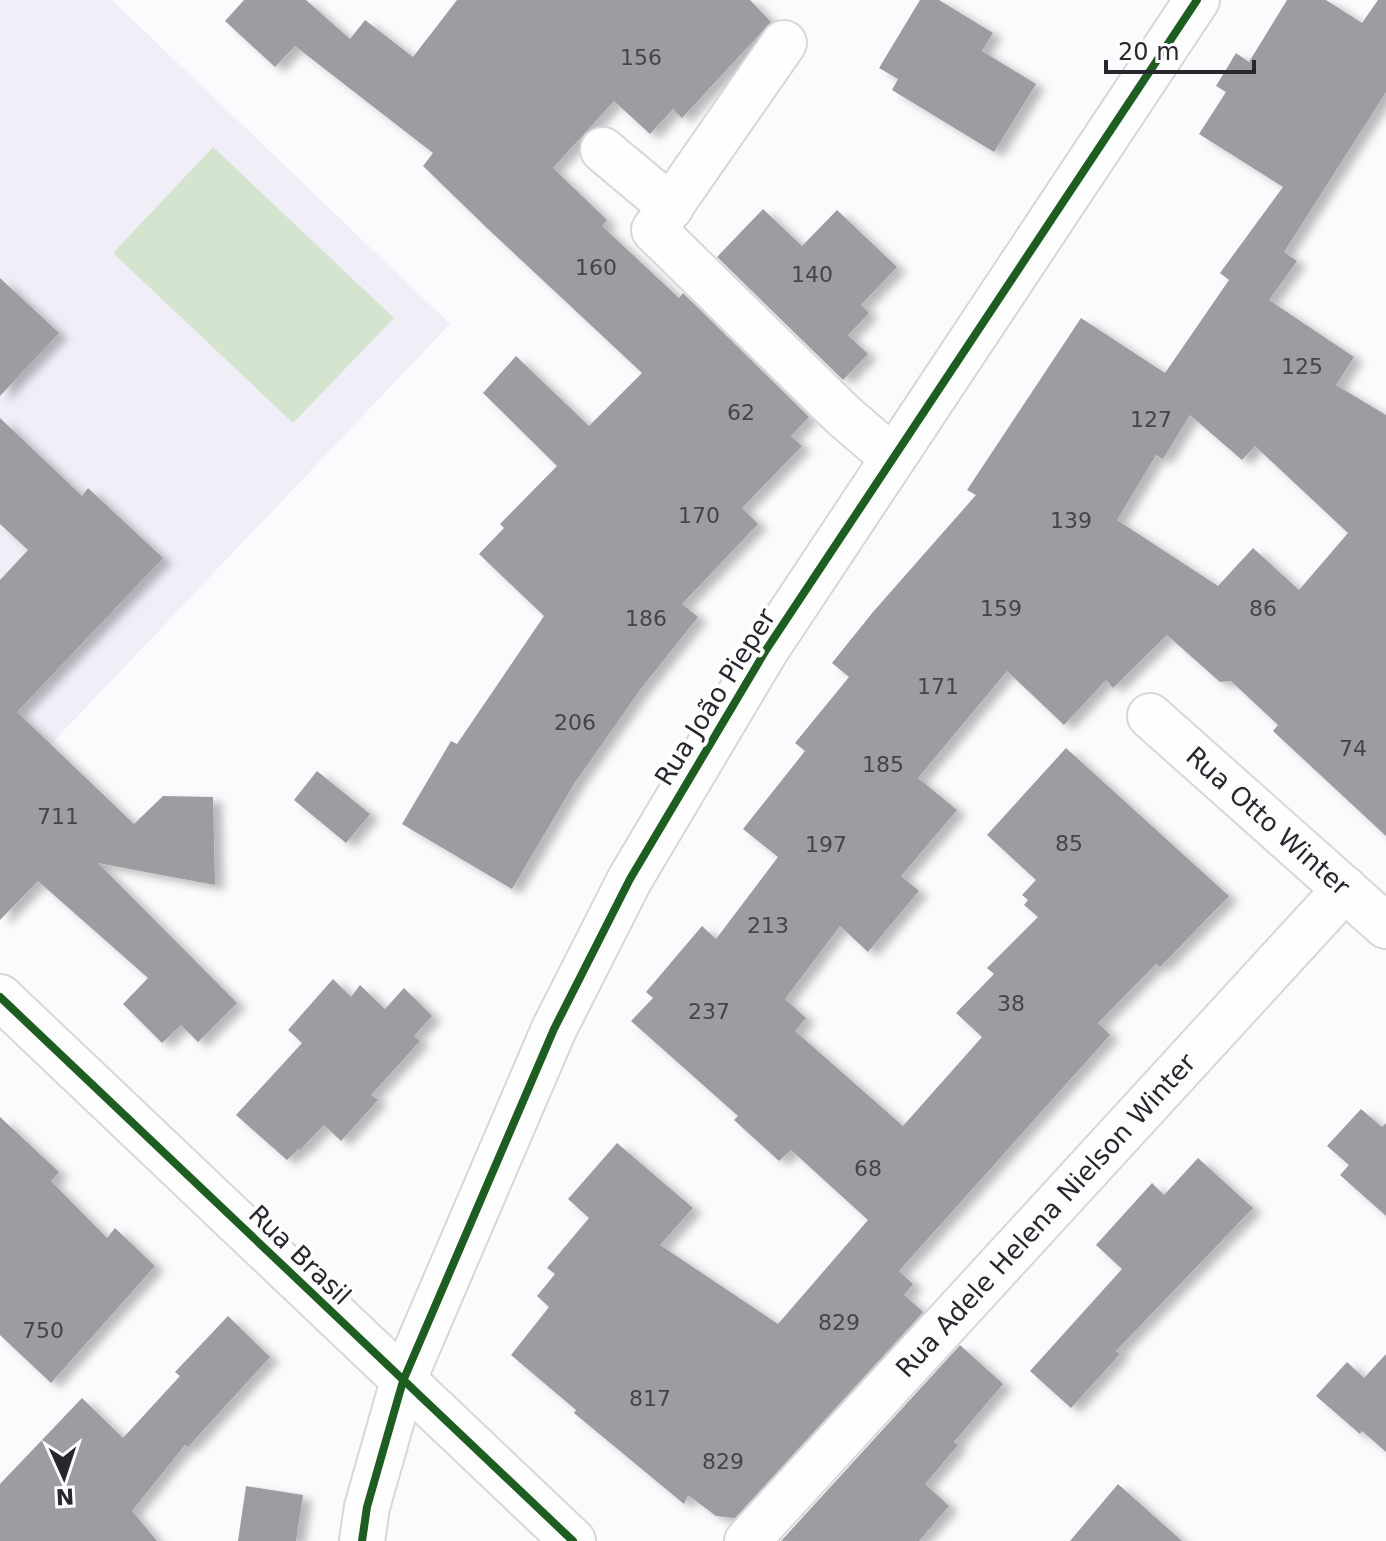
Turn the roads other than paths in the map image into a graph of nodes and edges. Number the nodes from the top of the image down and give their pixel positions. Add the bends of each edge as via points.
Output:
1 (1197, 0) edge
2 (784, 43) dead end
3 (603, 150) dead end
4 (671, 207) junction
5 (893, 458) junction
6 (1150, 716) dead end
7 (1345, 889) junction
8 (1386, 926) edge
9 (0, 997) edge
10 (403, 1381) junction
11 (362, 1541) edge
12 (573, 1541) edge
13 (747, 1541) edge

1 - 5 street, Rua João Pieper
2 - 4 street
3 - 4 street
4 - 5 street via 654,230
5 - 10 street, Rua João Pieper via 766,650 630,879 554,1029
6 - 7 street, Rua Otto Winter
7 - 8 street, Rua Otto Winter
7 - 13 street, Rua Adele Helena Nielson Winter
9 - 10 street, Rua Brasil
10 - 11 street, Rua João Pieper
10 - 12 street, Rua Brasil

